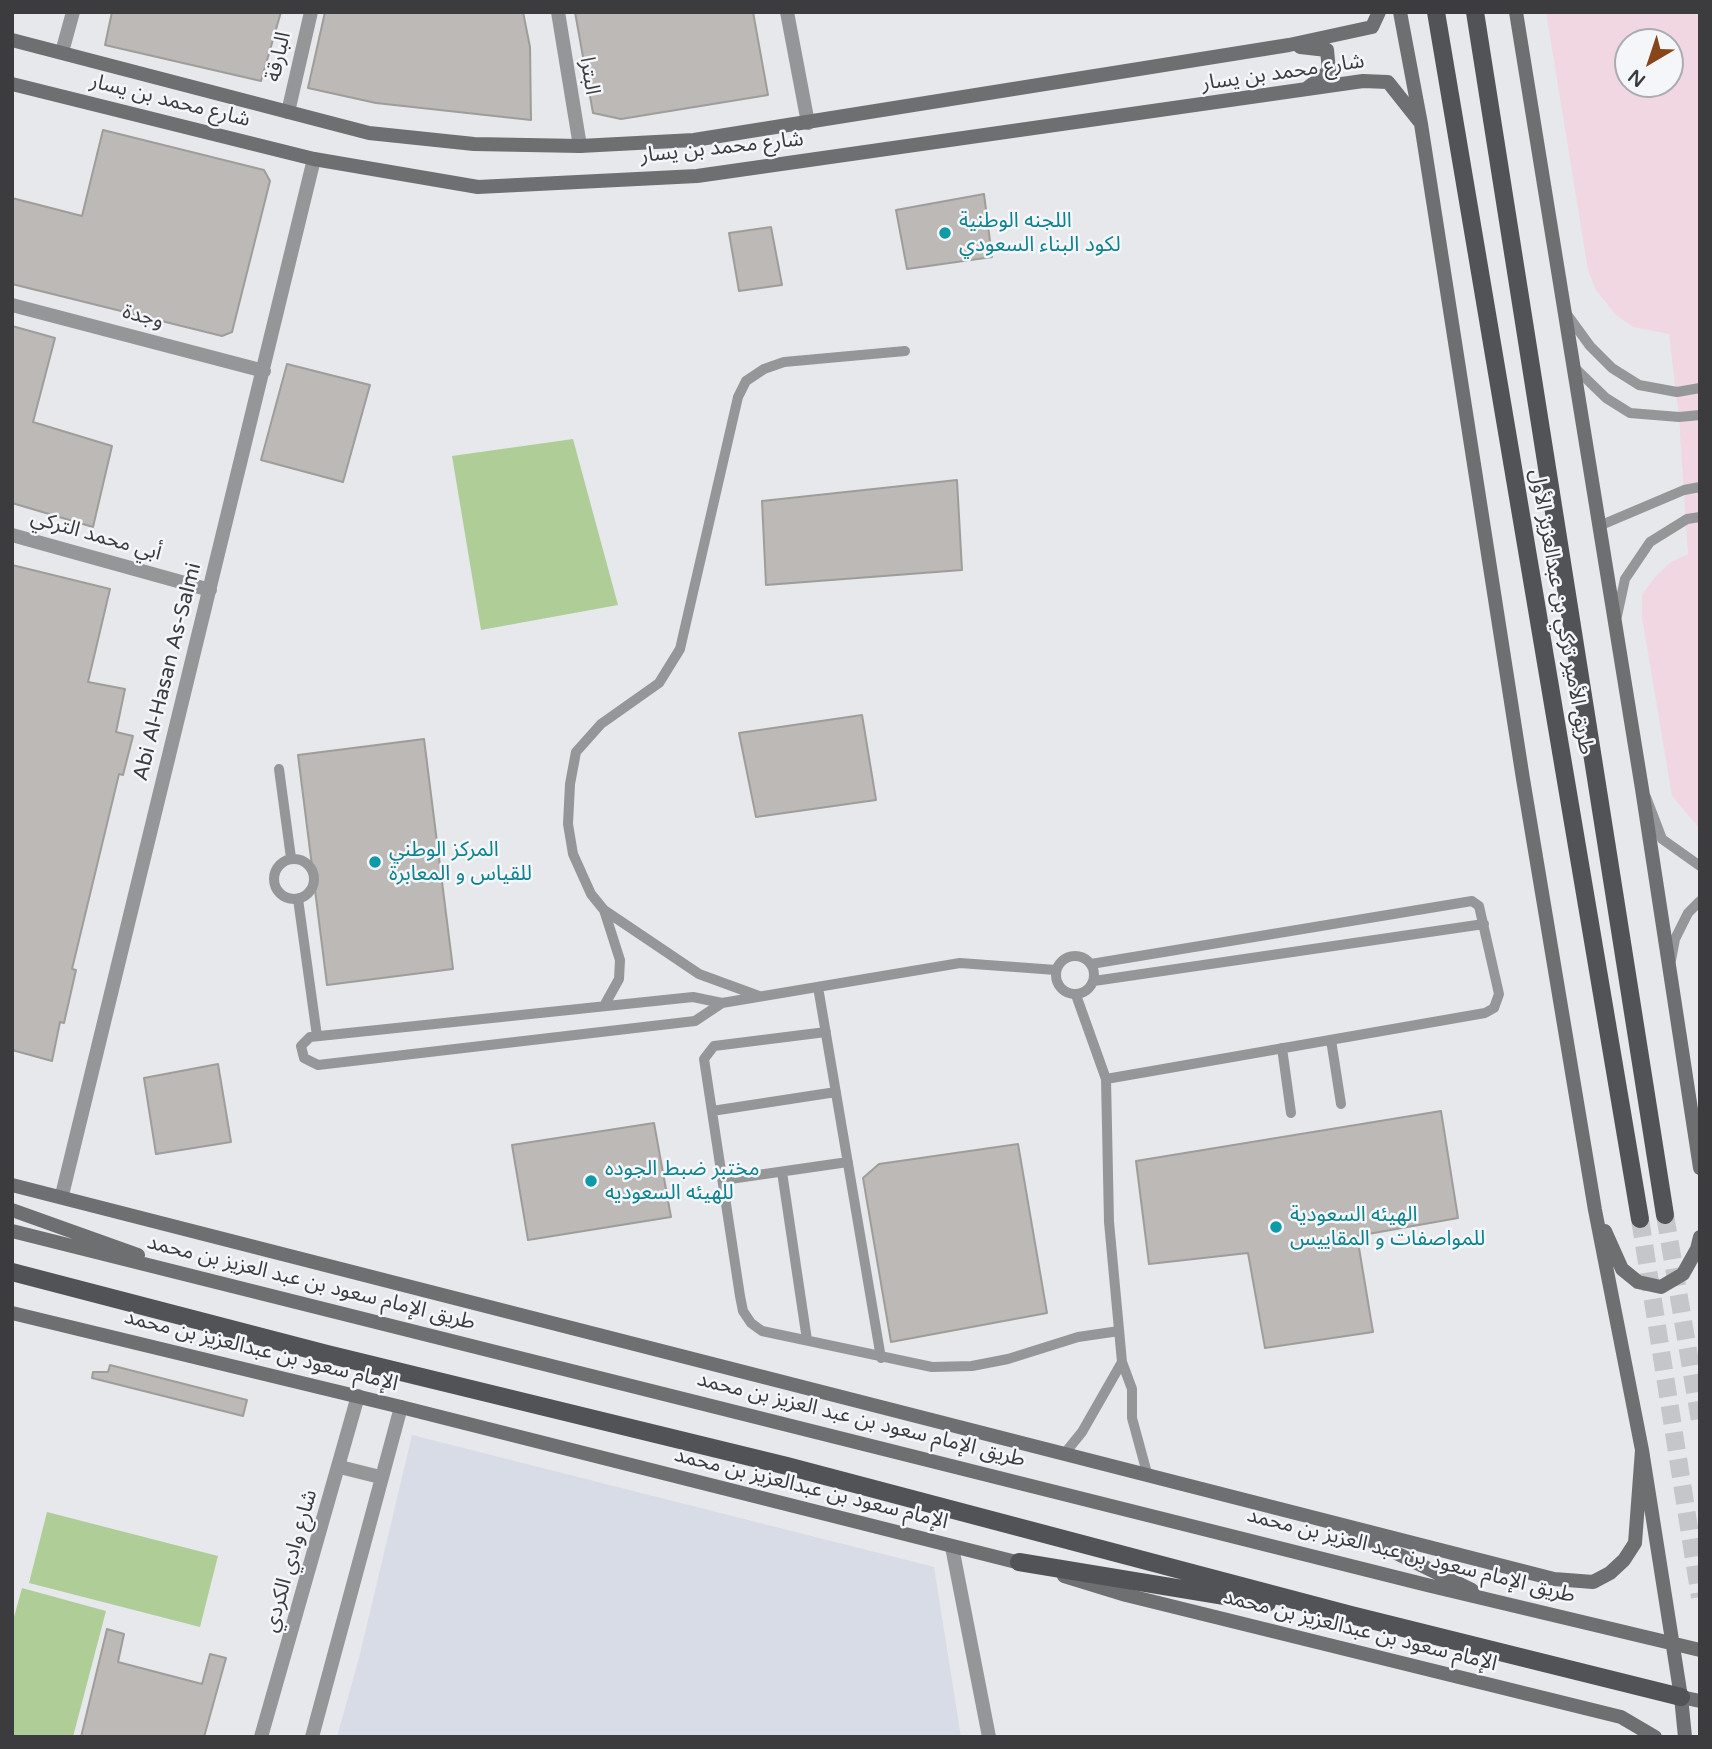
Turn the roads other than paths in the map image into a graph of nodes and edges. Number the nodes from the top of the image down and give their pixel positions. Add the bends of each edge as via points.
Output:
1 (73, 12) edge
2 (311, 12) edge
3 (558, 12) edge
4 (787, 12) edge
5 (1379, 12) edge
6 (1400, 12) edge
7 (1436, 12) edge
8 (1475, 12) edge
9 (1516, 12) edge
10 (12, 40) edge
11 (1289, 46) junction
12 (62, 52) junction
13 (12, 84) edge
14 (1302, 92) junction
15 (288, 112) junction
16 (808, 123) junction
17 (1421, 124) junction
18 (580, 146) junction
19 (314, 159) junction
20 (12, 305) edge
21 (1564, 310) junction
22 (905, 351) dead end
23 (1573, 366) junction
24 (264, 370) junction
25 (1700, 388) edge
26 (1700, 415) edge
27 (1700, 487) edge
28 (1700, 517) edge
29 (1599, 526) junction
30 (12, 535) edge
31 (210, 590) junction
32 (1615, 622) junction
33 (279, 769) dead end
34 (1642, 789) junction
35 (291, 858) junction
36 (1700, 866) edge
37 (298, 899) junction
38 (1700, 901) edge
39 (604, 909) junction
40 (1484, 924) junction
41 (1091, 964) junction
42 (1056, 970) junction
43 (1669, 973) junction
44 (1094, 981) junction
45 (818, 987) junction
46 (1076, 995) junction
47 (761, 997) junction
48 (722, 1003) junction
49 (604, 1006) junction
50 (826, 1032) junction
51 (317, 1036) junction
52 (1331, 1040) junction
53 (1282, 1048) junction
54 (1106, 1079) junction
55 (836, 1092) junction
56 (1341, 1104) dead end
57 (712, 1111) junction
58 (1291, 1112) dead end
59 (848, 1162) junction
60 (1700, 1168) edge
61 (782, 1172) junction
62 (723, 1181) junction
63 (12, 1185) edge
64 (62, 1195) junction
65 (12, 1210) edge
66 (1595, 1210) junction
67 (1665, 1215) tunnel mouth
68 (1640, 1219) tunnel mouth
69 (12, 1231) edge
70 (1700, 1237) edge
71 (12, 1272) edge
72 (201, 1279) junction
73 (12, 1313) edge
74 (1119, 1331) junction
75 (807, 1340) junction
76 (881, 1358) junction
77 (1122, 1362) junction
78 (358, 1396) junction
79 (401, 1406) junction
80 (1642, 1450) junction
81 (1065, 1453) junction
82 (340, 1467) junction
83 (1147, 1473) junction
84 (380, 1477) junction
85 (1325, 1519) junction
86 (951, 1547) junction
87 (1019, 1562) junction
88 (1492, 1601) junction
89 (1352, 1615) junction
90 (1673, 1646) junction
91 (1700, 1650) edge
92 (1681, 1697) junction
93 (1700, 1701) edge
94 (261, 1737) edge
95 (312, 1737) edge
96 (989, 1737) edge
97 (1655, 1737) edge
98 (1685, 1737) edge

1 - 12 street
2 - 15 street, البارقة
3 - 18 street, البترا
4 - 16 street
5 - 11 main road, شارع محمد بن يسار via 1372,27
6 - 17 main road
7 - 68 main road, طريق الأمير تركي بن عبدالعزيز الأول
8 - 67 main road, طريق الأمير تركي بن عبدالعزيز الأول
9 - 21 main road
10 - 12 main road, شارع محمد بن يسار
11 - 14 main road via 1327,50 1329,71
11 - 16 main road, شارع محمد بن يسار
12 - 15 main road, شارع محمد بن يسار
13 - 19 main road, شارع محمد بن يسار
14 - 17 main road, شارع محمد بن يسار via 1363,81 1388,82
14 - 19 main road, شارع محمد بن يسار via 697,176 478,187
15 - 18 main road, شارع محمد بن يسار via 369,133 474,144
16 - 18 main road, شارع محمد بن يسار via 694,139
17 - 66 main road
19 - 24 street, Abi Al-Hasan As-Salmi
20 - 24 street, وجدة
21 - 23 main road
21 - 25 lane via 1612,369 1639,385 1677,392
22 - 39 lane via 784,362 746,381 738,397 680,649 659,683 601,724 576,752 568,824 573,854 591,894
23 - 26 lane via 1606,398 1630,413 1679,418
23 - 29 main road
24 - 31 street, Abi Al-Hasan As-Salmi
27 - 29 lane
28 - 32 lane via 1687,519 1650,542 1626,579
29 - 32 main road
30 - 31 street, أبي محمد التركي
31 - 64 street, Abi Al-Hasan As-Salmi
32 - 34 main road
33 - 35 lane
34 - 36 lane via 1662,839
34 - 43 main road
35 - 37 lane via 280,863 274,873 275,885 281,895
35 - 37 lane via 312,867 316,878 313,890
37 - 51 lane
38 - 43 lane via 1675,939
39 - 47 lane via 699,974
39 - 49 lane via 620,960 619,979
40 - 41 lane via 1479,906 1472,901
40 - 44 lane
40 - 52 lane via 1499,994 1494,1007 1485,1013
41 - 42 lane via 1074,955 1063,959
41 - 44 lane
42 - 45 lane via 960,963
42 - 46 lane via 1056,982 1064,992
43 - 60 main road
44 - 46 lane via 1088,991
45 - 47 lane
45 - 50 lane
46 - 54 lane
47 - 48 lane
48 - 49 lane via 693,997
48 - 51 lane via 695,1021 318,1065 304,1058 302,1046 303,1041
49 - 51 lane
50 - 55 lane
50 - 57 lane via 714,1046 704,1059
52 - 53 lane
52 - 56 lane
53 - 54 lane
53 - 58 lane
54 - 74 lane via 1109,1222
55 - 57 lane
55 - 59 lane
57 - 62 lane
59 - 61 lane
59 - 76 lane
61 - 62 lane
61 - 75 lane
62 - 75 lane via 743,1311 762,1331
63 - 64 main road
64 - 81 main road
65 - 72 main road
66 - 70 main road via 1622,1269 1638,1282 1661,1287 1683,1274
66 - 80 main road
69 - 72 main road, طريق الإمام سعود بن عبد العزيز بن محمد
71 - 89 main road via 787,1466
72 - 88 main road, طريق الإمام سعود بن عبد العزيز بن محمد
73 - 78 main road, الإمام سعود بن عبدالعزيز بن محمد
74 - 76 lane via 1078,1337 972,1366 932,1367
74 - 77 lane
75 - 76 lane
77 - 81 lane
77 - 83 lane via 1132,1389 1132,1418
78 - 79 main road, الإمام سعود بن عبدالعزيز بن محمد
78 - 82 street, شارع وادي الكردي
79 - 84 street
79 - 86 main road, الإمام سعود بن عبدالعزيز بن محمد
80 - 85 main road via 1635,1543 1610,1573 1593,1582 1554,1579
80 - 90 main road
81 - 83 main road
82 - 84 street
82 - 94 street, شارع وادي الكردي
83 - 85 main road
84 - 95 street
85 - 88 main road
86 - 87 main road, الإمام سعود بن عبدالعزيز بن محمد
86 - 96 street
87 - 89 main road
87 - 97 main road, الإمام سعود بن عبدالعزيز بن محمد via 1126,1595 1621,1717
88 - 90 main road, طريق الإمام سعود بن عبد العزيز بن محمد
89 - 92 main road
90 - 91 main road, طريق الإمام سعود بن عبد العزيز بن محمد
90 - 92 main road
92 - 93 main road
92 - 98 main road

